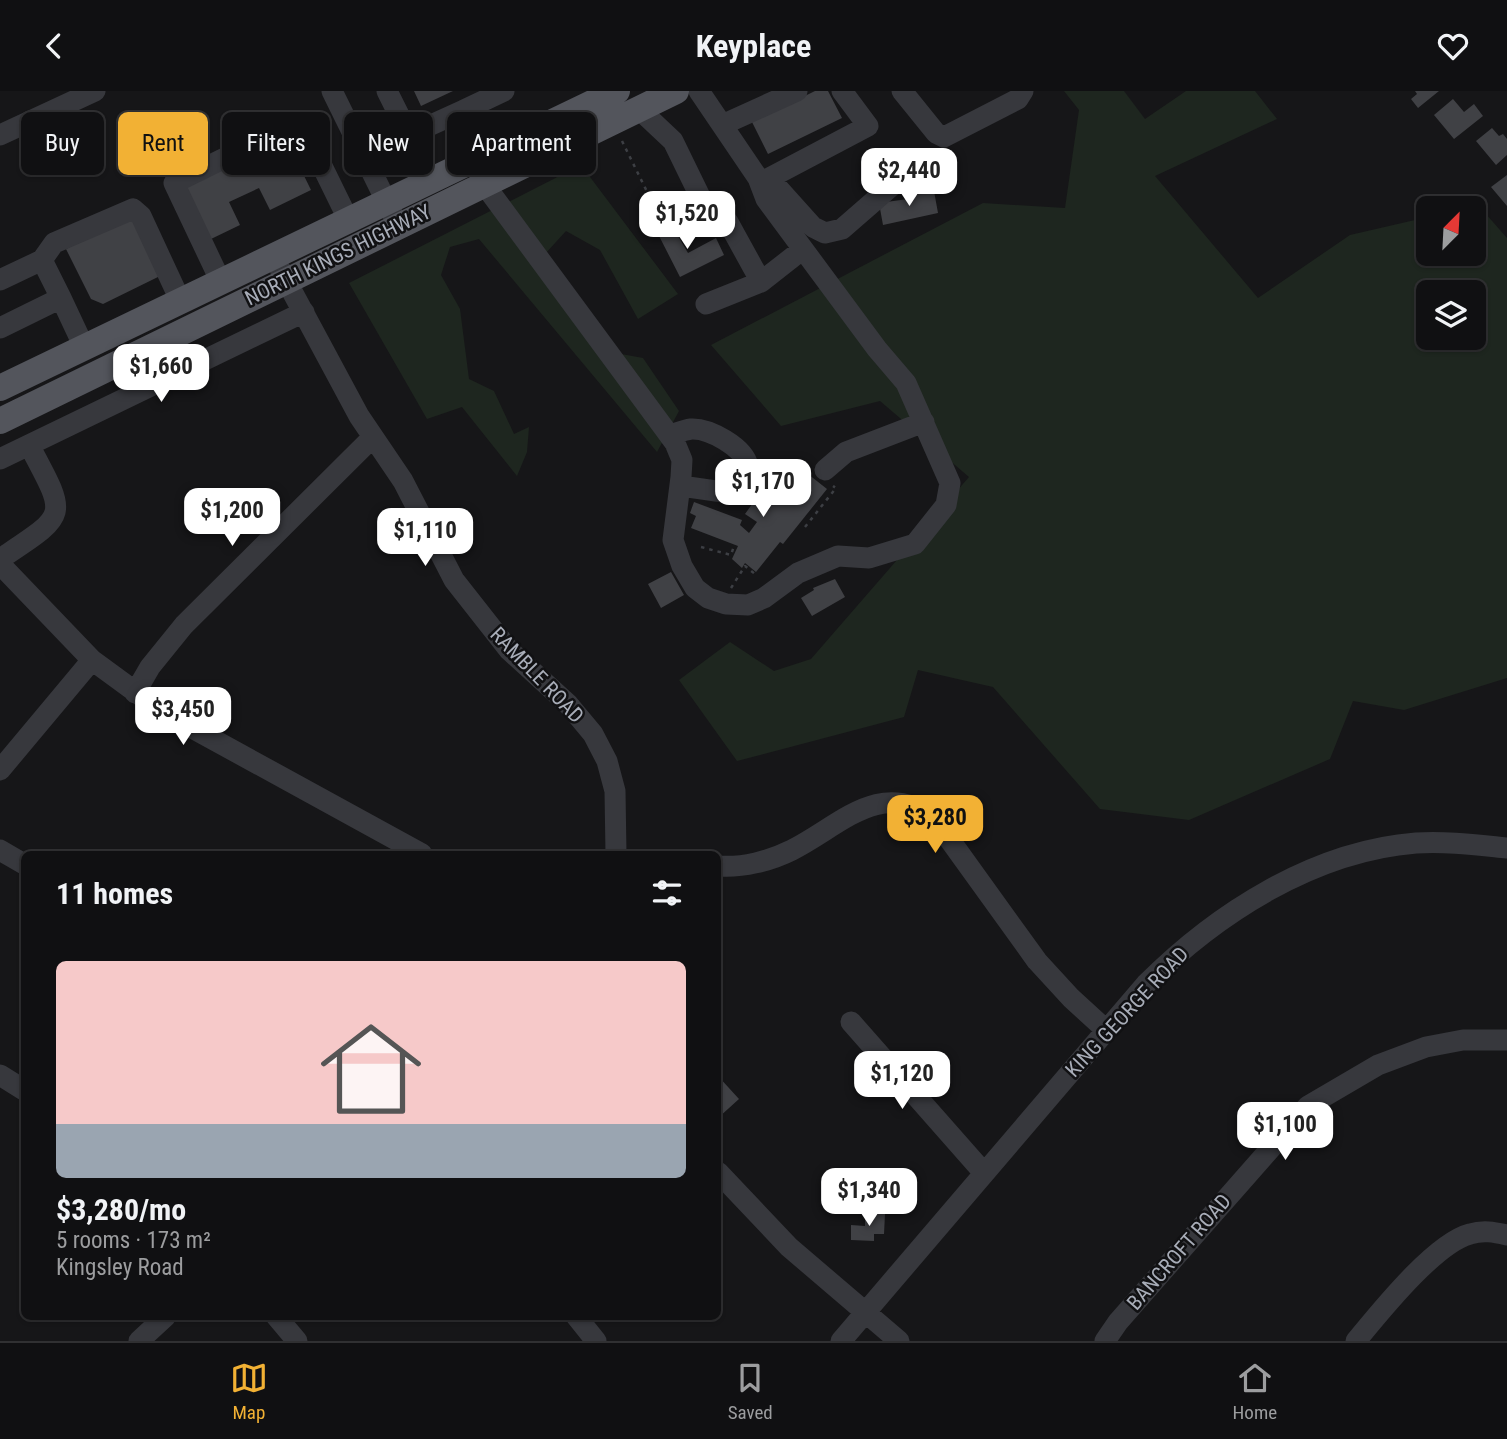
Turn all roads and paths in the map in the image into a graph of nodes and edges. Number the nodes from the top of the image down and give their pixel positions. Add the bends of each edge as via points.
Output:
1 (95, 91) edge
2 (332, 91) edge
3 (387, 91) edge
4 (504, 91) edge
5 (617, 91) edge
6 (676, 91) edge
7 (699, 91) edge
8 (797, 91) edge
9 (842, 91) edge
10 (902, 91) edge
11 (1023, 91) edge
12 (588, 97) edge
13 (639, 109) junction
14 (464, 110) joint
15 (560, 112) edge
16 (722, 125) junction
17 (0, 135) edge
18 (622, 141) dead end
19 (919, 162) dead end
20 (447, 171) edge
21 (764, 181) junction
22 (484, 184) junction
23 (386, 200) junction
24 (348, 219) junction
25 (662, 222) dead end
26 (399, 226) junction
27 (803, 249) junction
28 (271, 256) junction
29 (43, 260) junction
30 (220, 280) junction
31 (287, 280) junction
32 (0, 281) edge
33 (761, 282) junction
34 (61, 299) junction
35 (180, 300) junction
36 (706, 304) dead end
37 (304, 312) junction
38 (0, 328) edge
39 (84, 347) junction
40 (0, 388) edge
41 (0, 421) edge
42 (924, 422) junction
43 (670, 435) junction
44 (373, 437) junction
45 (29, 445) junction
46 (0, 459) edge
47 (827, 476) joint
48 (681, 486) junction
49 (805, 527) dead end
50 (734, 546) dead end
51 (701, 547) dead end
52 (0, 561) edge
53 (755, 574) dead end
54 (722, 603) junction
55 (92, 660) junction
56 (135, 693) junction
57 (0, 770) edge
58 (1507, 848) edge
59 (0, 850) edge
60 (417, 851) edge
61 (616, 851) edge
62 (21, 862) edge
63 (721, 866) edge
64 (851, 1022) dead end
65 (1106, 1030) junction
66 (1507, 1040) edge
67 (0, 1075) edge
68 (21, 1088) edge
69 (984, 1173) junction
70 (721, 1175) edge
71 (1507, 1235) edge
72 (865, 1313) junction
73 (162, 1320) edge
74 (279, 1320) edge
75 (579, 1320) edge
76 (139, 1341) edge
77 (297, 1341) edge
78 (596, 1341) edge
79 (841, 1341) edge
80 (899, 1341) edge
81 (1105, 1341) edge
82 (1356, 1341) edge

1 - 17 street
2 - 23 street
3 - 14 street via 409,135
4 - 14 street
5 - 12 main road, NORTH KINGS HIGHWAY
6 - 13 main road, NORTH KINGS HIGHWAY
7 - 16 street
8 - 16 street
9 - 21 street via 868,126
10 - 11 street via 944,137 1018,99
12 - 15 main road, NORTH KINGS HIGHWAY
13 - 22 main road, NORTH KINGS HIGHWAY
13 - 33 street via 673,141 712,221 728,222
16 - 21 street
18 - 25 path
19 - 21 street via 842,229 825,233
20 - 23 main road, NORTH KINGS HIGHWAY
21 - 27 street via 766,199
22 - 26 main road, NORTH KINGS HIGHWAY
22 - 43 street
23 - 24 main road, NORTH KINGS HIGHWAY
23 - 26 street
24 - 28 main road, NORTH KINGS HIGHWAY
24 - 30 street via 300,121 174,183
26 - 31 main road, NORTH KINGS HIGHWAY
27 - 33 street
27 - 42 street via 906,383
28 - 30 main road, NORTH KINGS HIGHWAY
28 - 31 street, RAMBLE ROAD
29 - 32 street
29 - 34 street
29 - 35 street via 54,243 133,209 141,216
30 - 35 main road, NORTH KINGS HIGHWAY
31 - 37 street, RAMBLE ROAD
31 - 41 main road, NORTH KINGS HIGHWAY
33 - 36 street
34 - 38 street
34 - 39 street
35 - 39 main road, NORTH KINGS HIGHWAY
37 - 44 street, RAMBLE ROAD
37 - 45 street
39 - 40 main road, NORTH KINGS HIGHWAY
42 - 47 street via 846,452
42 - 54 street via 950,483 946,505 915,544 869,558 838,556 798,573 748,605
43 - 48 street via 682,460
43 - 48 street via 689,429 707,432 734,447 748,466 743,487 730,493
44 - 56 street via 184,625
44 - 61 street, RAMBLE ROAD via 404,481 454,580 479,614 593,734 607,761 615,792
45 - 46 street
45 - 52 street via 56,498 57,511 50,524
47 - 49 path via 836,488
48 - 54 street via 673,540 682,566 695,588
50 - 51 path via 731,555
52 - 55 street
53 - 54 path via 745,566
55 - 56 street
55 - 57 street
56 - 60 street
58 - 65 street, KING GEORGE ROAD via 1417,843 1372,850 1283,883 1210,927 1176,954
59 - 62 street
63 - 65 street via 751,864 790,851 876,803 898,801 919,807 934,818 1037,961
64 - 69 street
65 - 69 street, KING GEORGE ROAD
66 - 81 street, BANCROFT ROAD via 1463,1040 1426,1047 1378,1065 1308,1106
67 - 68 street
69 - 72 street, KING GEORGE ROAD
70 - 72 street via 789,1248
71 - 82 street via 1489,1231 1454,1240 1401,1287
72 - 79 street, KING GEORGE ROAD
72 - 80 street
73 - 76 street
74 - 77 street
75 - 78 street

